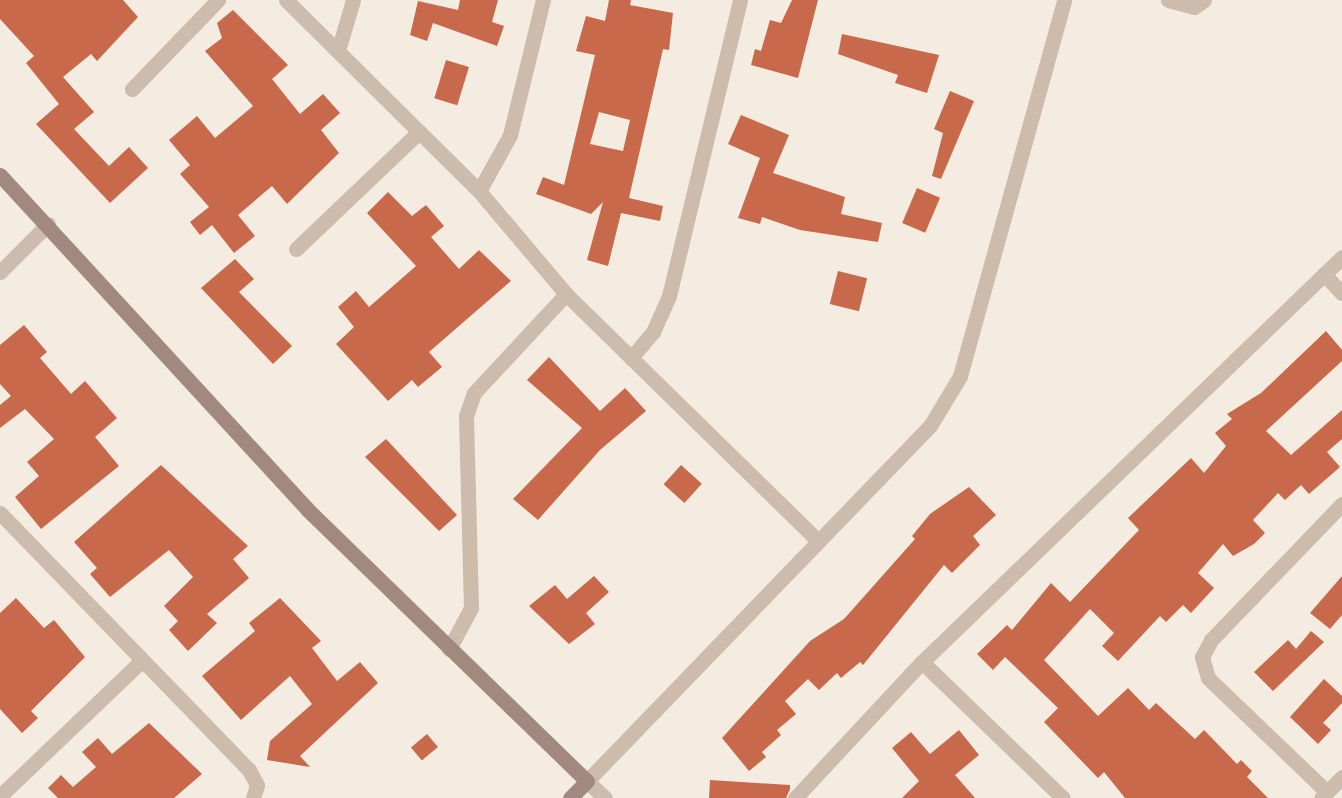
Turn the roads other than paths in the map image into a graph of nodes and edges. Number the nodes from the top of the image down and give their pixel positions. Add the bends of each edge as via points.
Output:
1 (218, 0) edge
2 (286, 0) edge
3 (353, 0) edge
4 (543, 0) edge
5 (740, 0) edge
6 (1064, 0) edge
7 (1168, 0) edge
8 (1204, 0) edge
9 (338, 51) junction
10 (132, 89) dead end
11 (419, 132) junction
12 (0, 176) edge
13 (479, 191) junction
14 (48, 224) junction
15 (296, 249) dead end
16 (1342, 257) edge
17 (0, 272) edge
18 (1324, 274) junction
19 (1342, 293) edge
20 (566, 294) junction
21 (631, 358) junction
22 (1342, 504) edge
23 (2, 520) edge
24 (817, 540) junction
25 (449, 649) junction
26 (140, 662) junction
27 (922, 662) junction
28 (1342, 777) edge
29 (587, 781) junction
30 (1324, 795) edge
31 (0, 796) edge
32 (253, 798) edge
33 (570, 798) edge
34 (605, 798) edge
35 (795, 798) edge
36 (1063, 798) edge

1 - 10 street
2 - 9 street
3 - 9 street
4 - 13 street via 510,135
5 - 21 street via 669,296 653,332
6 - 24 street via 960,376 930,426
7 - 8 street via 1194,7
9 - 11 street
11 - 13 street
11 - 15 street
12 - 14 street
13 - 20 street
14 - 17 street
14 - 25 street via 307,509
16 - 18 street
18 - 19 street
18 - 27 street
20 - 21 street
20 - 25 street via 474,393 466,416 471,608
21 - 24 street
22 - 30 street via 1210,640 1202,657 1208,678
23 - 26 street
24 - 29 street
25 - 29 street
26 - 31 street
26 - 32 street via 249,771 257,785
27 - 35 street
27 - 36 street
28 - 30 street
29 - 33 street
29 - 34 street

